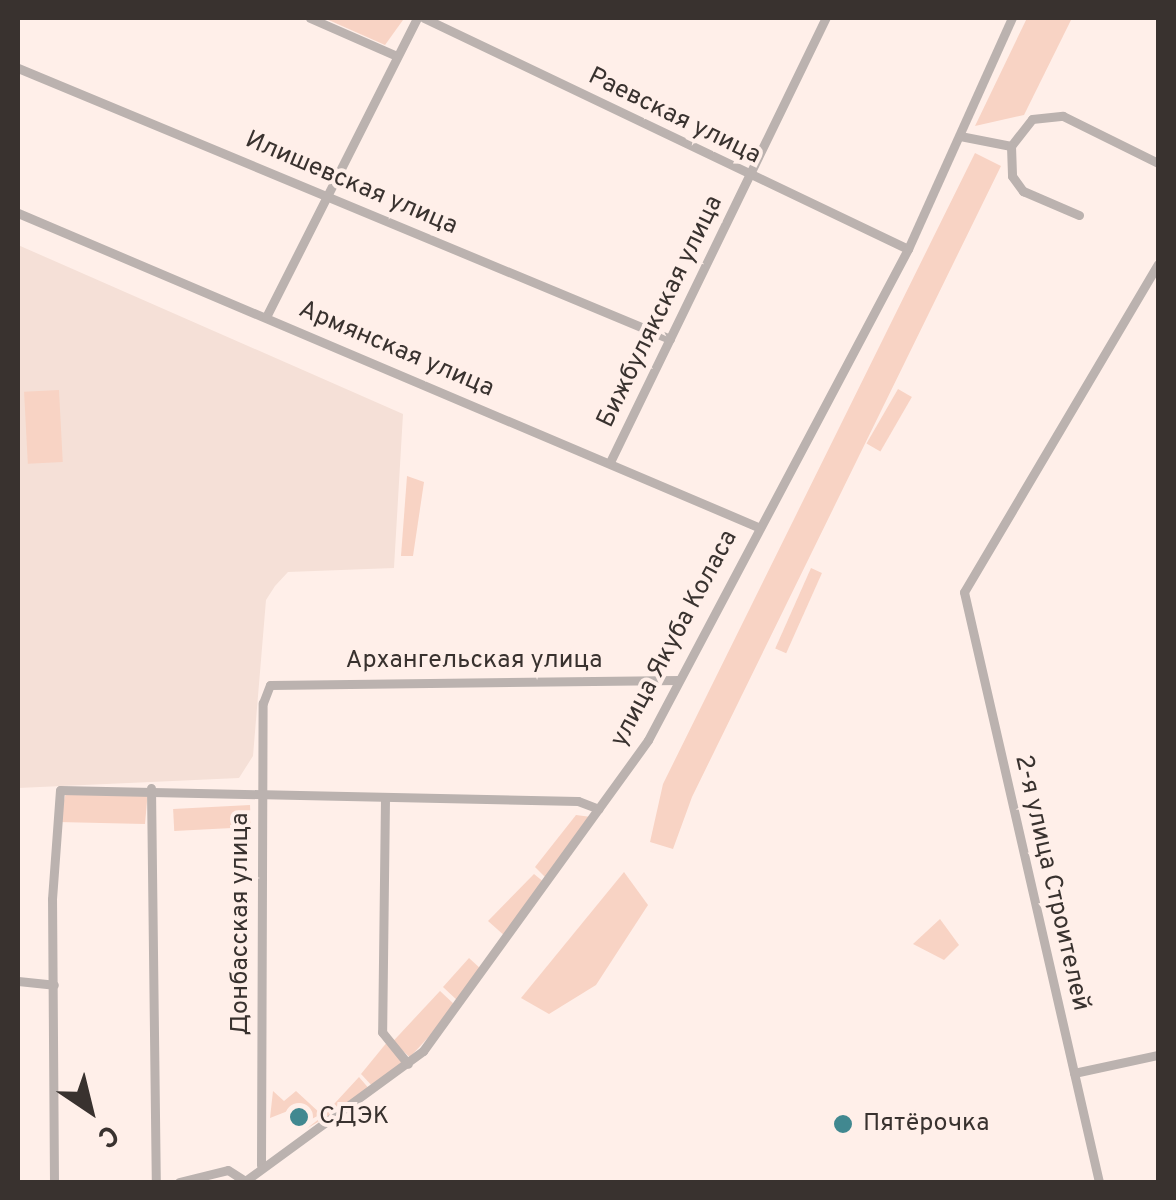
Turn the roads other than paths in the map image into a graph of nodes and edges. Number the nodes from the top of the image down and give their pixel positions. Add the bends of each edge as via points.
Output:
1 (310, 18) edge
2 (420, 18) edge
3 (826, 18) edge
4 (1012, 18) edge
5 (397, 56) junction
6 (18, 68) edge
7 (960, 136) junction
8 (1011, 146) junction
9 (1158, 162) edge
10 (748, 177) junction
11 (327, 196) junction
12 (18, 213) edge
13 (1079, 214) dead end
14 (908, 249) junction
15 (1158, 264) edge
16 (266, 317) junction
17 (670, 339) junction
18 (610, 462) junction
19 (758, 527) junction
20 (679, 680) junction
21 (270, 685) joint
22 (151, 788) junction
23 (261, 792) junction
24 (384, 798) junction
25 (599, 809) junction
26 (18, 981) edge
27 (54, 985) junction
28 (1158, 1054) edge
29 (408, 1064) junction
30 (1074, 1074) junction
31 (261, 1165) junction
32 (249, 1181) edge
33 (54, 1182) edge
34 (156, 1182) edge
35 (179, 1182) edge
36 (1099, 1182) edge

1 - 5 street
2 - 5 street
2 - 10 street, Раевская улица
3 - 10 street, Бижбулякская улица
4 - 7 street, улица Якуба Коласа
5 - 11 street
6 - 11 street, Илишевская улица
7 - 8 street
7 - 14 street, улица Якуба Коласа
8 - 9 street via 1032,120 1063,116
8 - 13 street via 1012,176 1024,191
10 - 14 street, Раевская улица
10 - 17 street, Бижбулякская улица
11 - 16 street
11 - 17 street, Илишевская улица
12 - 16 street, Армянская улица
14 - 19 street, улица Якуба Коласа
15 - 30 street, 2-я улица Строителей via 964,592
16 - 18 street, Армянская улица
17 - 18 street, Бижбулякская улица
18 - 19 street, Армянская улица
19 - 20 street, улица Якуба Коласа
20 - 21 street, Архангельская улица
20 - 25 street, улица Якуба Коласа via 648,740
21 - 23 street, Донбасская улица via 262,704
22 - 23 street
22 - 27 street via 60,790
22 - 34 street
23 - 24 street
23 - 31 street, Донбасская улица
24 - 25 street via 578,801
24 - 29 street via 382,1032
25 - 29 street, улица Якуба Коласа via 451,1019
26 - 27 street
27 - 33 street
28 - 30 street
29 - 31 street, улица Якуба Коласа
30 - 36 street, 2-я улица Строителей
31 - 32 street, улица Якуба Коласа
32 - 35 street via 228,1170

